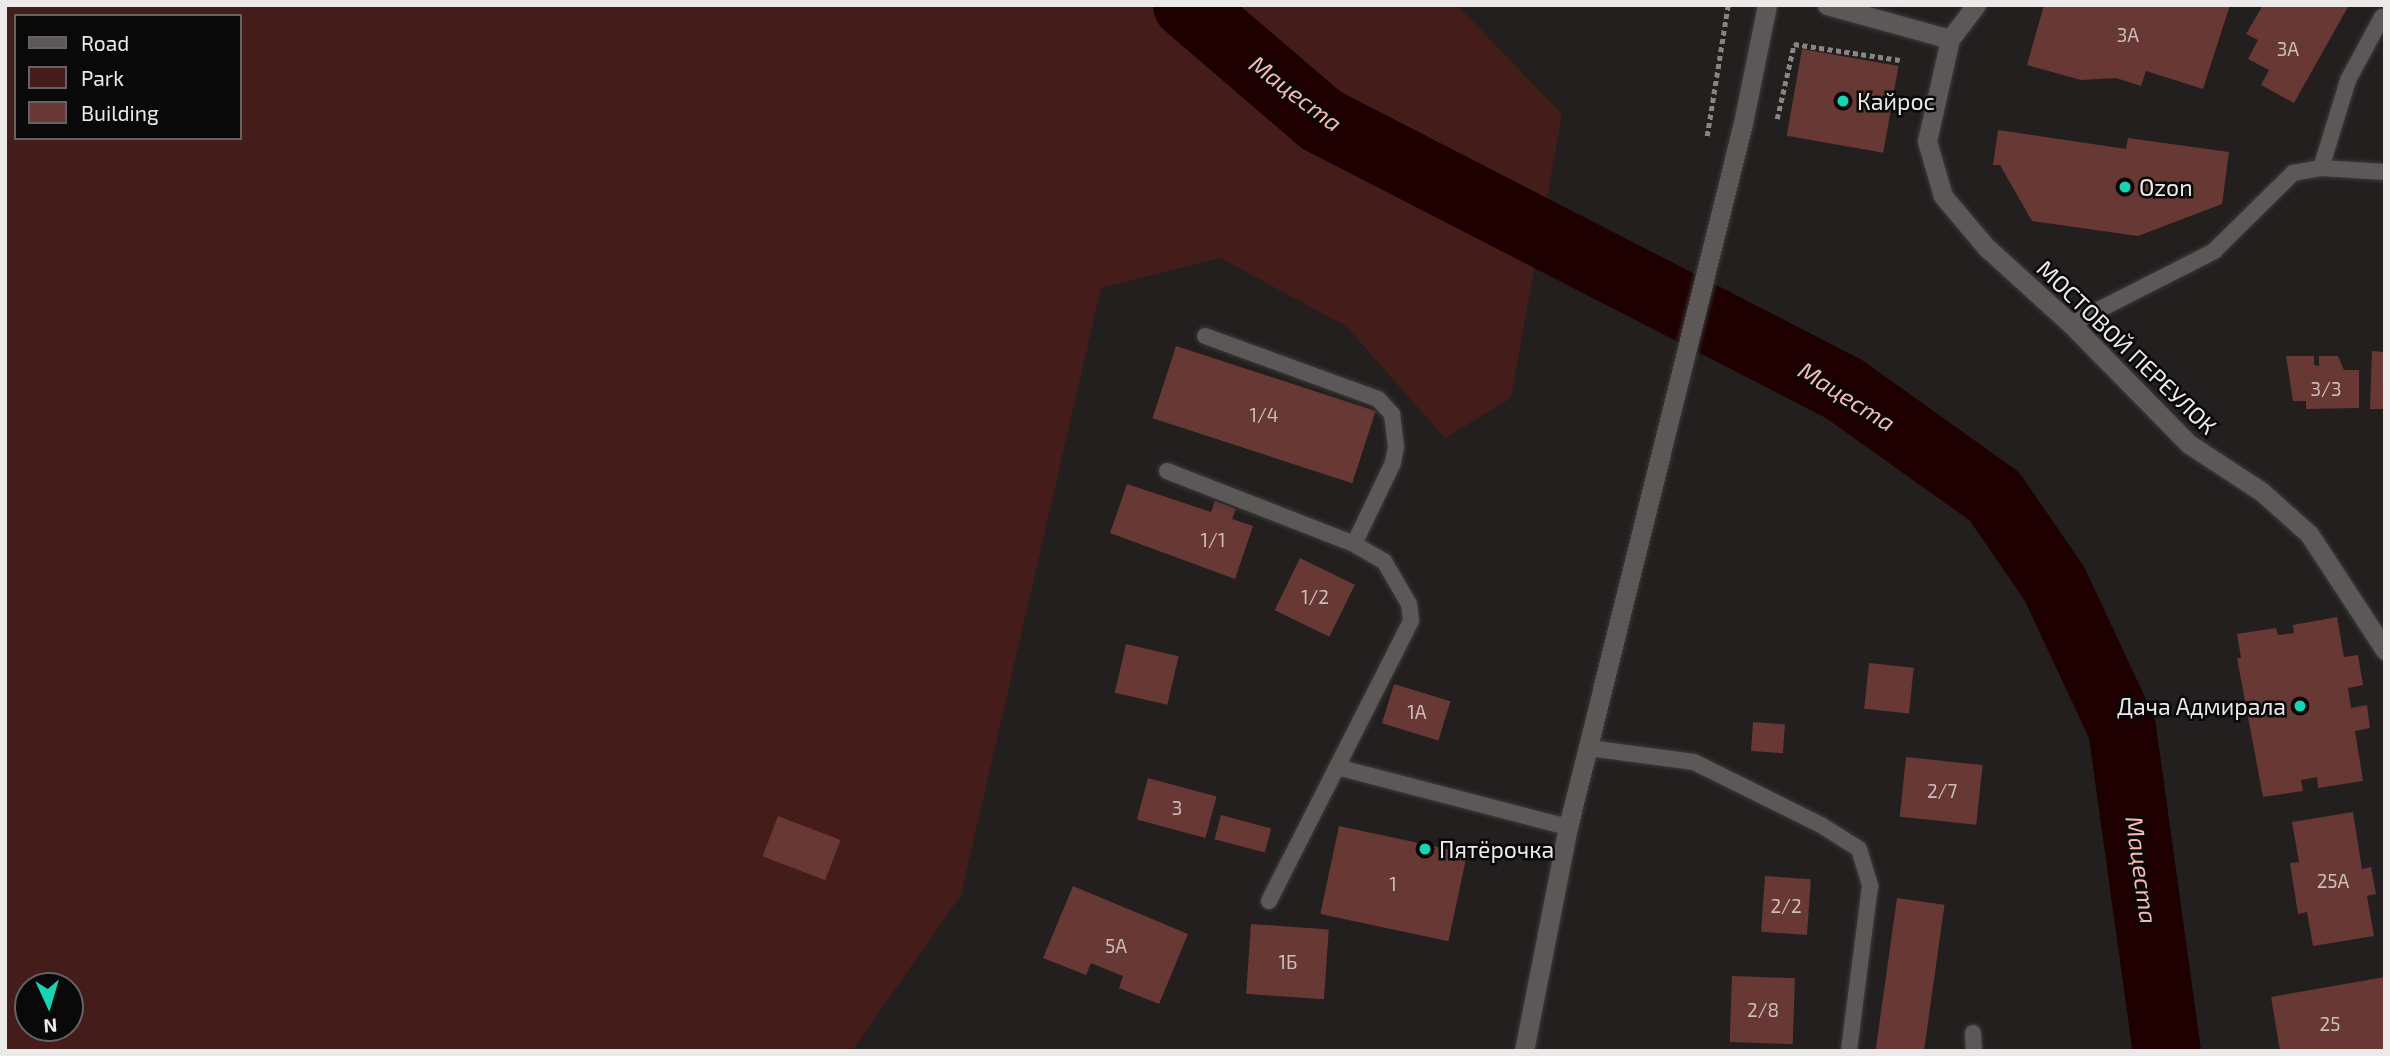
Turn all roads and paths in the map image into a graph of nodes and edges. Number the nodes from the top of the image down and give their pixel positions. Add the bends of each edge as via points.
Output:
1 (1728, 5) edge
2 (1767, 5) edge
3 (1827, 5) edge
4 (1976, 5) edge
5 (2382, 17) dead end
6 (1950, 39) junction
7 (1900, 60) dead end
8 (1773, 132) dead end
9 (1707, 134) dead end
10 (2321, 168) junction
11 (2385, 172) edge
12 (2071, 324) junction
13 (1205, 336) dead end
14 (1167, 471) dead end
15 (1354, 544) junction
16 (2385, 650) edge
17 (1588, 748) junction
18 (1336, 767) junction
19 (1567, 827) junction
20 (1269, 901) dead end
21 (1973, 1033) dead end
22 (1524, 1051) edge
23 (1849, 1051) edge
24 (1974, 1051) edge

1 - 9 path
2 - 17 street via 1743,123
3 - 6 street
4 - 6 street, МОСТОВОЙ ПЕРЕУЛОК
5 - 10 lane via 2347,80
6 - 12 street, МОСТОВОЙ ПЕРЕУЛОК via 1927,141 1943,196 1986,247
7 - 8 path via 1794,44
10 - 11 lane
10 - 12 lane via 2293,173 2214,251
12 - 16 street, МОСТОВОЙ ПЕРЕУЛОК via 2189,444 2262,492 2309,534
13 - 15 lane via 1378,399 1392,414 1393,463
14 - 15 lane
15 - 18 lane via 1384,561 1402,586 1411,621
17 - 19 street
17 - 23 lane via 1694,762 1821,825 1859,849 1870,886
18 - 19 lane
18 - 20 lane
19 - 22 street
21 - 24 lane

